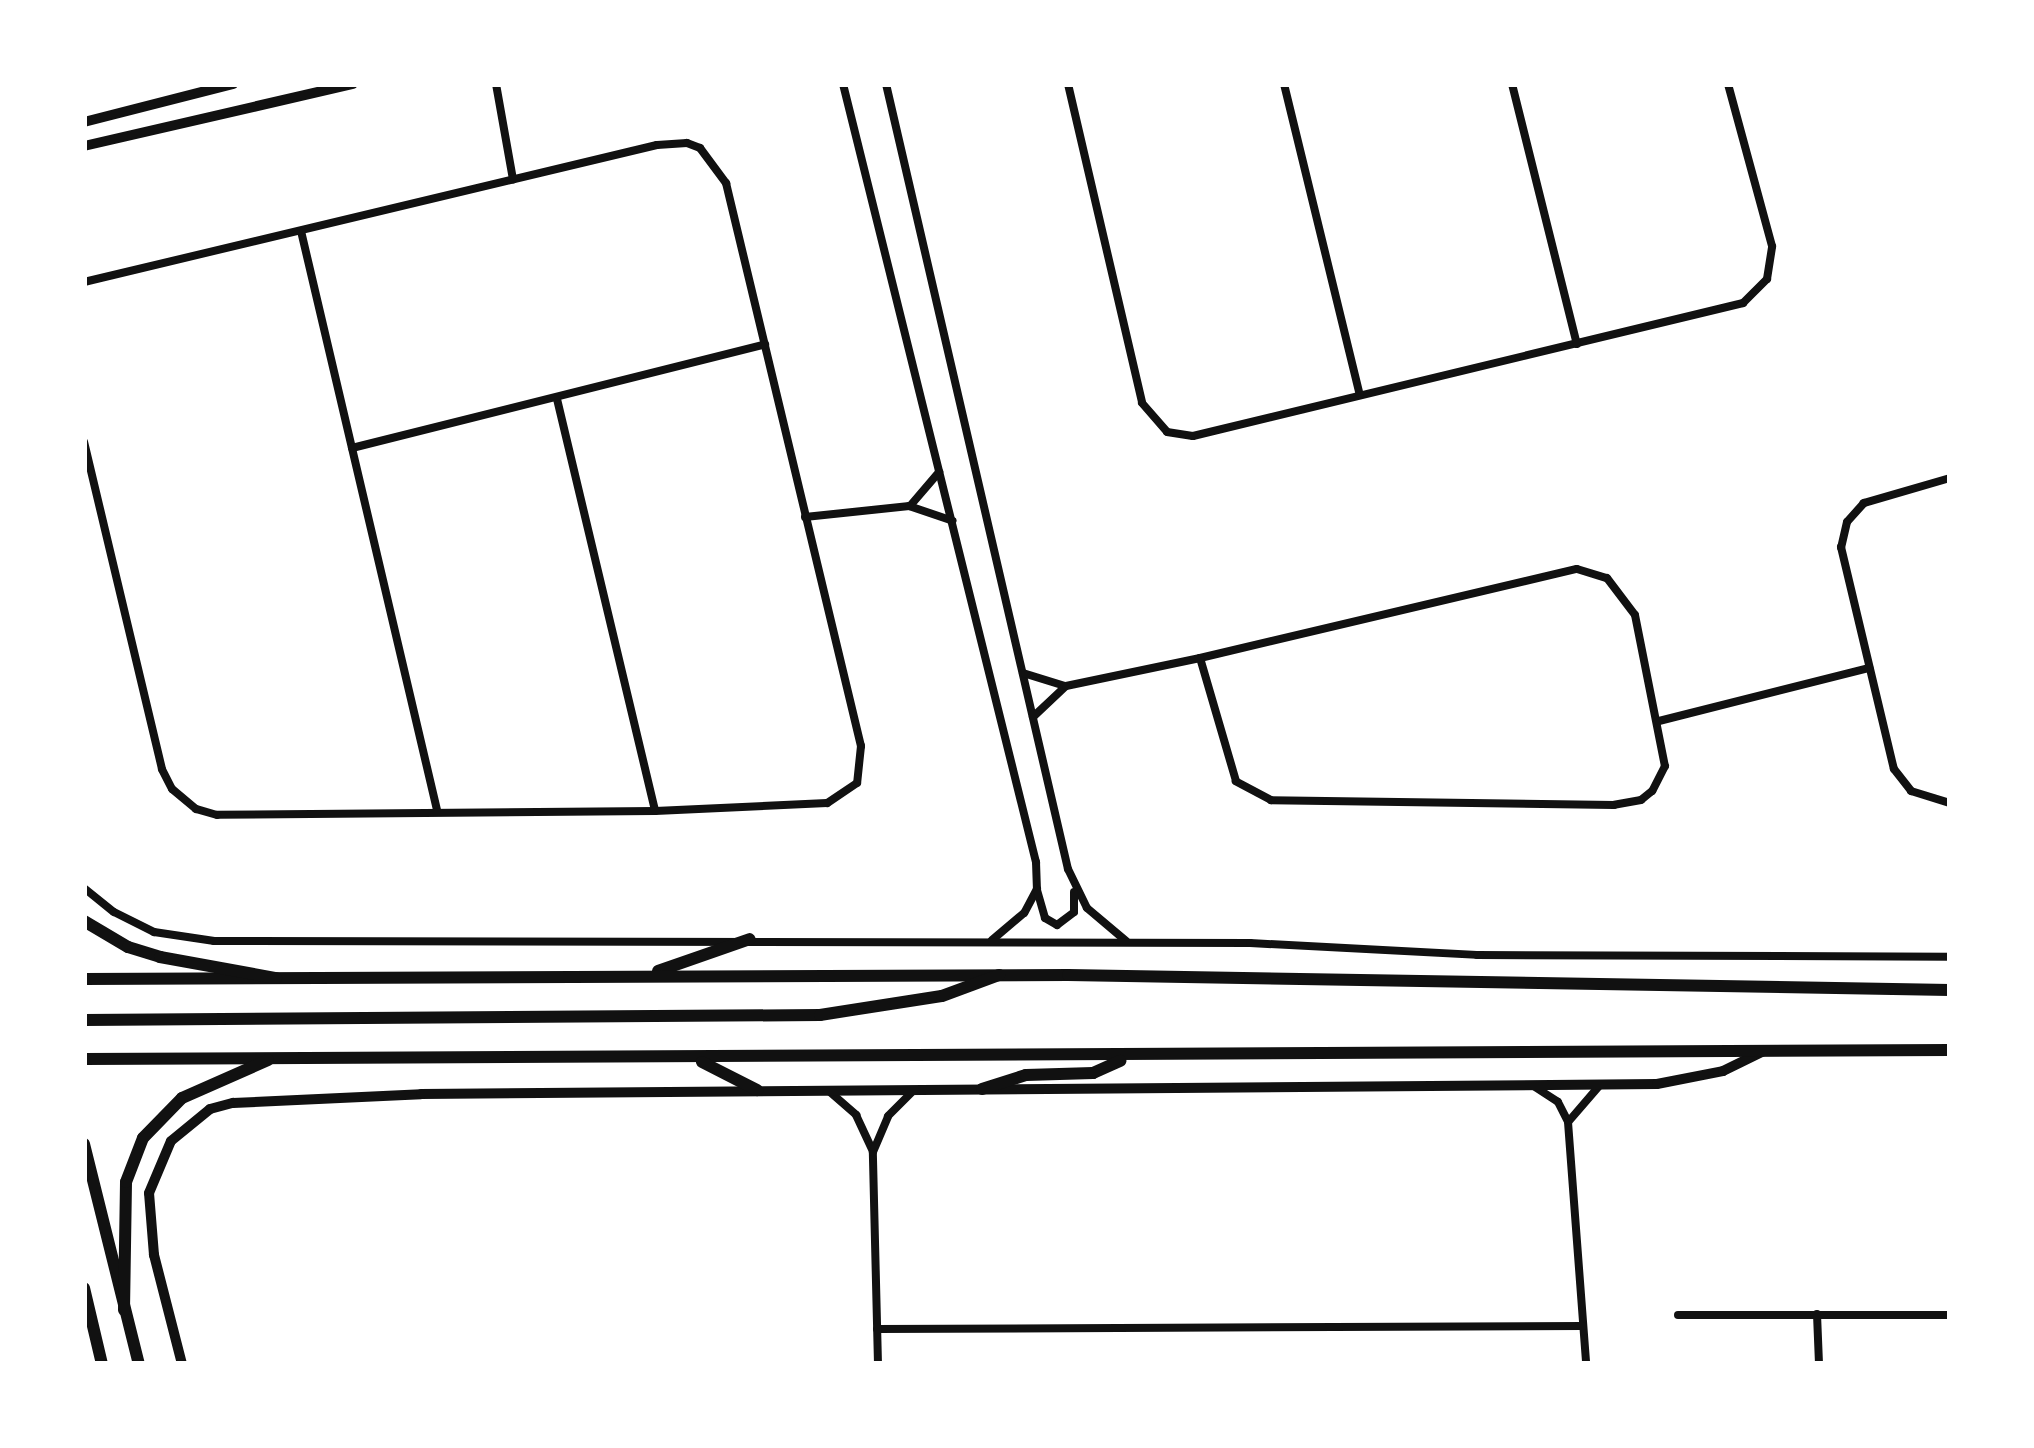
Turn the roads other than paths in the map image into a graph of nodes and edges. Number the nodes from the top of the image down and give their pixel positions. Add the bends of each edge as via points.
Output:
1 (233, 84) edge
2 (353, 84) edge
3 (844, 84) edge
4 (886, 84) edge
5 (1067, 84) edge
6 (1284, 84) edge
7 (1512, 84) edge
8 (1728, 84) edge
9 (494, 86) edge
10 (84, 122) edge
11 (84, 146) edge
12 (513, 179) junction
13 (301, 231) junction
14 (84, 282) edge
15 (765, 344) junction
16 (1577, 344) junction
17 (1360, 394) junction
18 (556, 399) junction
19 (84, 442) edge
20 (352, 448) junction
21 (940, 468) junction
22 (1950, 478) edge
23 (909, 506) junction
24 (806, 517) junction
25 (953, 521) junction
26 (1200, 658) junction
27 (1869, 668) junction
28 (1023, 673) junction
29 (1066, 686) junction
30 (1033, 717) junction
31 (1659, 721) junction
32 (1950, 803) edge
33 (437, 810) junction
34 (655, 811) junction
35 (1073, 885) junction
36 (84, 888) edge
37 (1037, 889) junction
38 (84, 921) edge
39 (750, 939) junction
40 (989, 941) junction
41 (1127, 942) junction
42 (1950, 957) edge
43 (651, 974) junction
44 (999, 975) junction
45 (277, 979) junction
46 (84, 980) edge
47 (1950, 990) edge
48 (84, 1020) edge
49 (1950, 1050) edge
50 (1764, 1052) junction
51 (1131, 1057) junction
52 (696, 1058) junction
53 (84, 1059) edge
54 (268, 1060) junction
55 (1529, 1085) junction
56 (1600, 1085) junction
57 (916, 1088) junction
58 (982, 1089) junction
59 (757, 1090) junction
60 (827, 1090) junction
61 (1568, 1122) junction
62 (84, 1144) edge
63 (874, 1152) junction
64 (84, 1288) edge
65 (124, 1310) junction
66 (1817, 1314) junction
67 (1678, 1315) dead end
68 (1950, 1315) edge
69 (1583, 1326) junction
70 (877, 1329) junction
71 (102, 1364) edge
72 (139, 1364) edge
73 (182, 1364) edge
74 (878, 1364) edge
75 (1586, 1364) edge
76 (1819, 1364) edge

1 - 10 street
2 - 11 street
3 - 21 street
4 - 28 street
5 - 17 street via 1142,404 1156,424 1192,436
6 - 17 street
7 - 16 street
8 - 16 street via 1772,246 1767,279 1743,303
9 - 12 street
12 - 13 street
12 - 15 street via 672,142 700,148 726,183
13 - 14 street
13 - 20 street
15 - 18 street
15 - 24 street
16 - 17 street
18 - 20 street
18 - 34 street
19 - 33 street via 162,769 179,797 217,815
20 - 33 street
21 - 23 street
21 - 25 street
22 - 27 street via 1875,497 1847,522 1842,559
23 - 24 street
23 - 25 street
24 - 34 street via 861,746 857,783 827,803
25 - 37 street
26 - 29 street
26 - 31 street via 1577,569 1607,578 1629,601
26 - 31 street via 1229,769 1246,791 1271,800 1628,805 1660,779
27 - 31 street
27 - 32 street via 1894,769 1911,791
28 - 29 street
28 - 30 street
29 - 30 street
30 - 35 street
33 - 34 street
35 - 37 street via 1074,912 1057,925 1045,918
35 - 41 street via 1095,918
36 - 39 street via 154,932 214,941
37 - 40 street via 1015,925
38 - 45 main road via 128,947
39 - 40 street
39 - 43 main road
40 - 41 street
41 - 42 street via 1501,956
43 - 44 main road
43 - 45 main road
44 - 47 main road
44 - 48 main road via 942,996 820,1015
45 - 46 main road
49 - 50 main road
50 - 51 main road
50 - 56 street via 1702,1077
51 - 52 main road
51 - 58 main road via 1093,1073 1026,1075
52 - 54 main road
52 - 59 main road
53 - 54 main road
54 - 65 main road via 182,1098 142,1138 127,1182
55 - 56 street
55 - 58 street
55 - 61 street via 1550,1095
56 - 61 street
57 - 58 street
57 - 60 street
57 - 63 street via 888,1116
59 - 60 street
59 - 73 street via 254,1099 210,1109 171,1141 149,1193 149,1225
60 - 63 street via 856,1115
61 - 69 street
62 - 65 main road
63 - 70 street
64 - 71 main road
65 - 72 main road
66 - 67 street
66 - 68 street
66 - 76 street
69 - 70 street
69 - 75 street
70 - 74 street

